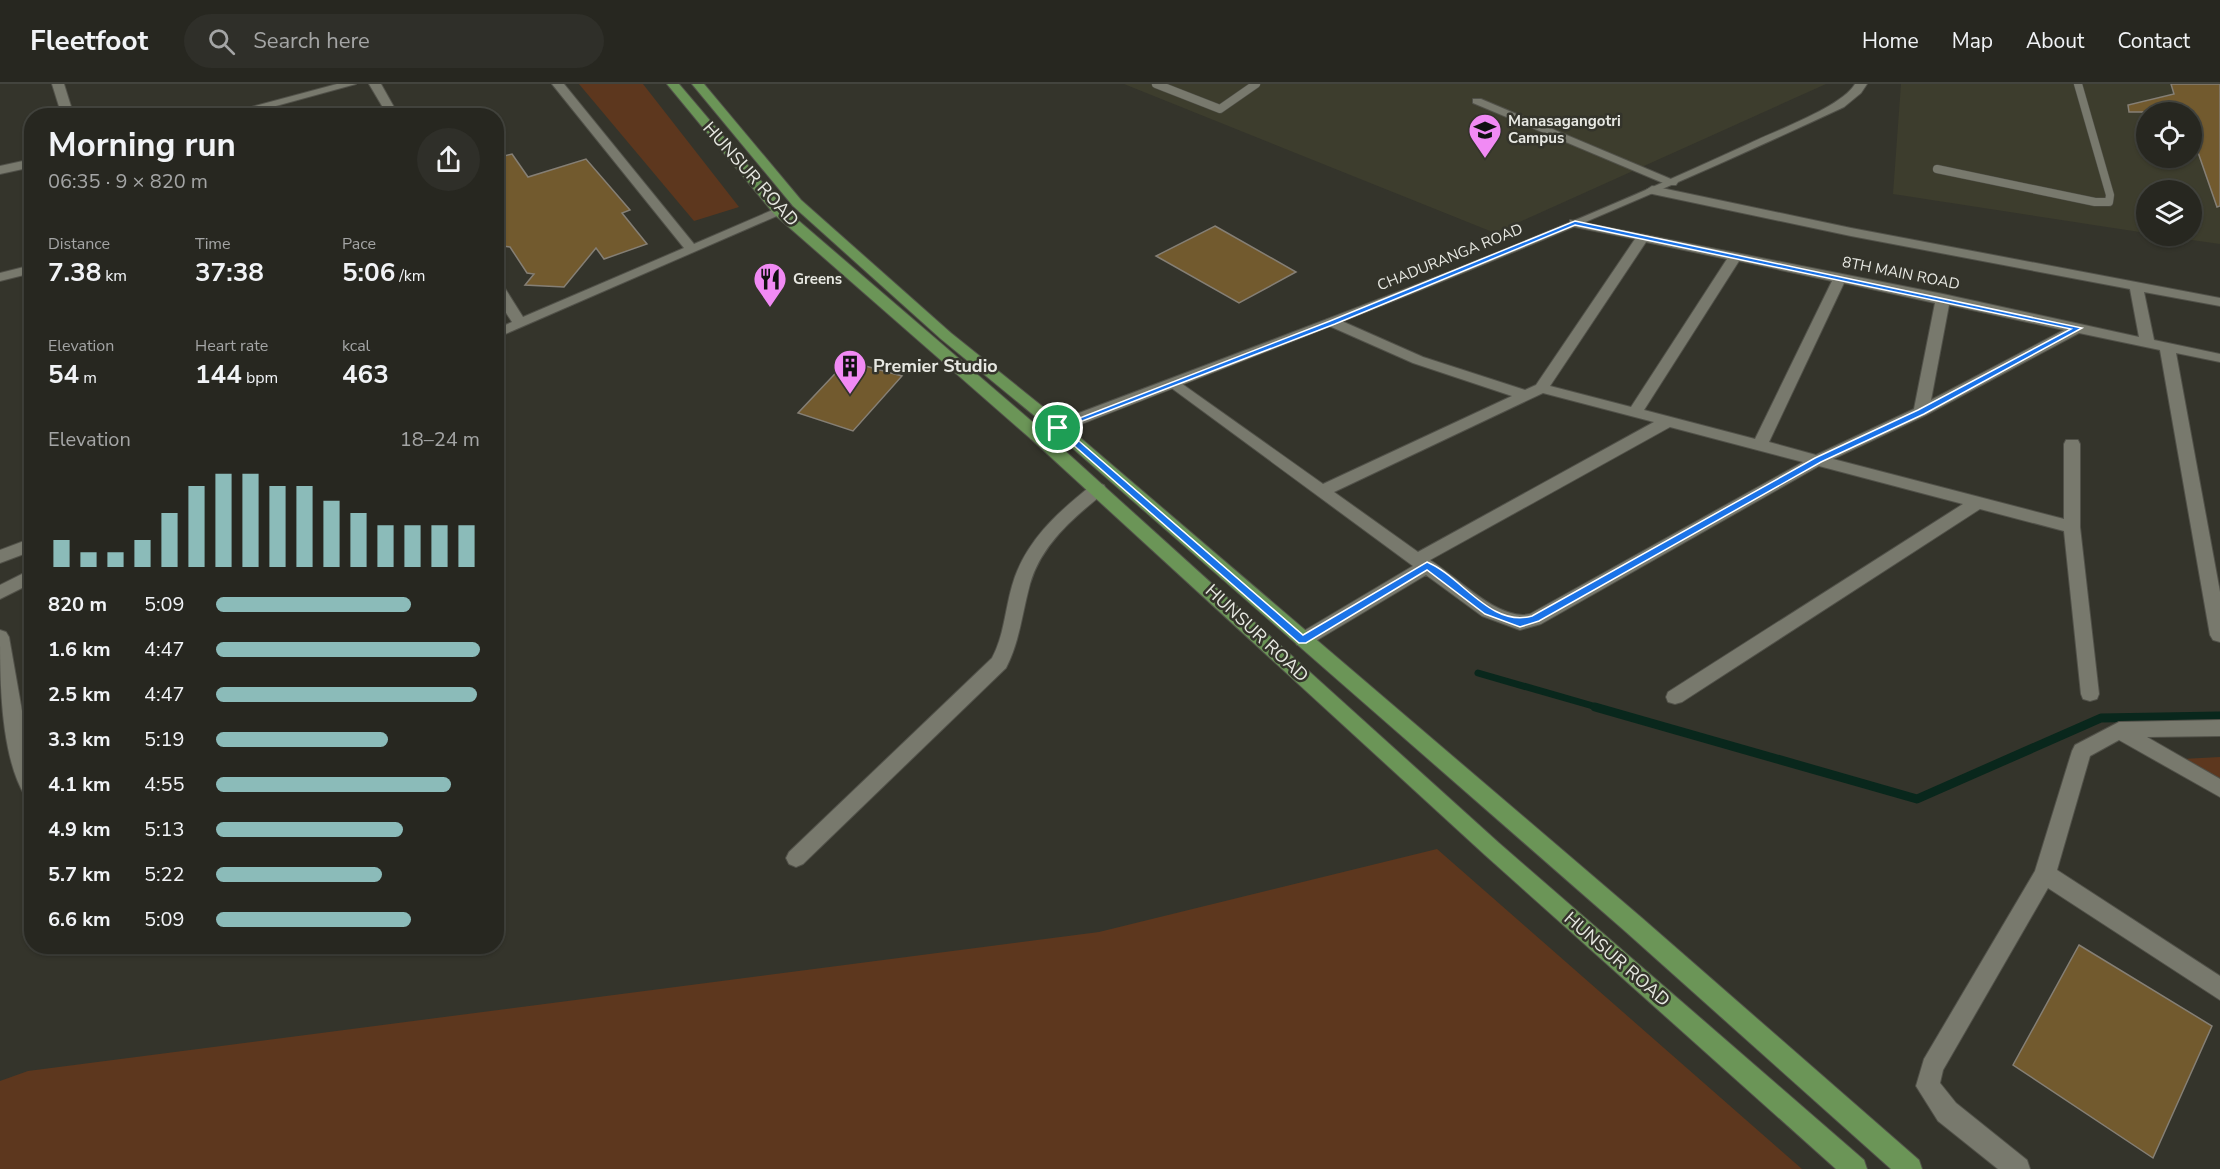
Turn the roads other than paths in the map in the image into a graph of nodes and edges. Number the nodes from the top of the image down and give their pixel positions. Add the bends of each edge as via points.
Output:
1 (58, 84) edge
2 (350, 84) edge
3 (375, 84) edge
4 (558, 84) edge
5 (673, 84) edge
6 (698, 84) edge
7 (1156, 84) edge
8 (1256, 84) edge
9 (1861, 84) edge
10 (2078, 84) edge
11 (1477, 101) dead end
12 (66, 108) edge
13 (255, 108) edge
14 (389, 108) edge
15 (24, 164) edge
16 (1937, 168) dead end
17 (0, 170) edge
18 (1672, 182) junction
19 (1652, 190) junction
20 (780, 212) junction
21 (1575, 223) junction
22 (1643, 237) junction
23 (692, 250) junction
24 (1735, 257) junction
25 (24, 271) edge
26 (0, 277) edge
27 (1840, 278) junction
28 (2136, 286) junction
29 (504, 298) edge
30 (1943, 298) junction
31 (2220, 302) edge
32 (1332, 322) junction
33 (520, 323) junction
34 (2078, 328) junction
35 (504, 330) edge
36 (2147, 342) junction
37 (2167, 346) junction
38 (2220, 358) edge
39 (1173, 384) junction
40 (1541, 388) junction
41 (1525, 395) junction
42 (1634, 412) junction
43 (1921, 412) junction
44 (1668, 421) junction
45 (1058, 428) junction
46 (1037, 435) junction
47 (2072, 444) dead end
48 (1760, 445) junction
49 (1818, 460) junction
50 (1098, 489) junction
51 (1323, 491) junction
52 (1978, 502) junction
53 (2072, 526) junction
54 (24, 547) edge
55 (0, 557) edge
56 (1423, 562) junction
57 (24, 580) edge
58 (0, 593) edge
59 (2219, 635) edge
60 (0, 637) edge
61 (1302, 640) junction
62 (2090, 694) dead end
63 (1675, 697) dead end
64 (2220, 728) edge
65 (2119, 730) junction
66 (24, 778) edge
67 (2220, 789) edge
68 (796, 858) dead end
69 (2045, 874) junction
70 (2220, 989) edge
71 (1855, 1169) edge
72 (1910, 1169) edge
73 (2018, 1169) edge

1 - 12 street
2 - 13 street
3 - 14 street
4 - 23 street
5 - 20 main road, HUNSUR ROAD
6 - 45 main road via 797,203 946,336
7 - 8 lane via 1220,109
9 - 18 street, CHADURANGA ROAD via 1840,105
10 - 16 lane via 2109,202
11 - 18 street
15 - 17 street
18 - 19 street, CHADURANGA ROAD
19 - 21 street, CHADURANGA ROAD
19 - 28 street
20 - 23 street
20 - 46 main road, HUNSUR ROAD
21 - 22 street, 8TH MAIN ROAD
21 - 32 street, CHADURANGA ROAD
22 - 24 street, 8TH MAIN ROAD
22 - 40 street
23 - 33 street
24 - 27 street, 8TH MAIN ROAD
24 - 42 street
25 - 26 street
27 - 30 street, 8TH MAIN ROAD
27 - 48 street
28 - 31 street
28 - 36 street
29 - 33 street
30 - 34 street, 8TH MAIN ROAD
30 - 43 street
32 - 39 street, CHADURANGA ROAD
32 - 41 street via 1418,360
33 - 35 street
34 - 36 street, 8TH MAIN ROAD
34 - 43 street
36 - 37 street, 8TH MAIN ROAD
37 - 38 street, 8TH MAIN ROAD
37 - 59 street
39 - 45 street, CHADURANGA ROAD
39 - 51 street
40 - 41 street
40 - 42 street
41 - 51 street
42 - 44 street
43 - 49 street
44 - 48 street
44 - 56 street
45 - 46 street, CHADURANGA ROAD
45 - 61 main road
46 - 50 main road, HUNSUR ROAD
47 - 53 street
48 - 49 street
49 - 52 street
49 - 56 street via 1535,619 1520,623 1488,611
50 - 68 street via 1060,520 1034,556 1021,583 1010,642 999,663
50 - 71 main road, HUNSUR ROAD via 1492,849
51 - 56 street
52 - 53 street
52 - 63 street
53 - 62 street
54 - 55 street
56 - 61 street
57 - 58 street
60 - 66 street
61 - 72 main road
64 - 65 street
65 - 67 street
65 - 69 street via 2082,751
69 - 70 street
69 - 73 street via 1932,1067 1928,1086 1947,1112

